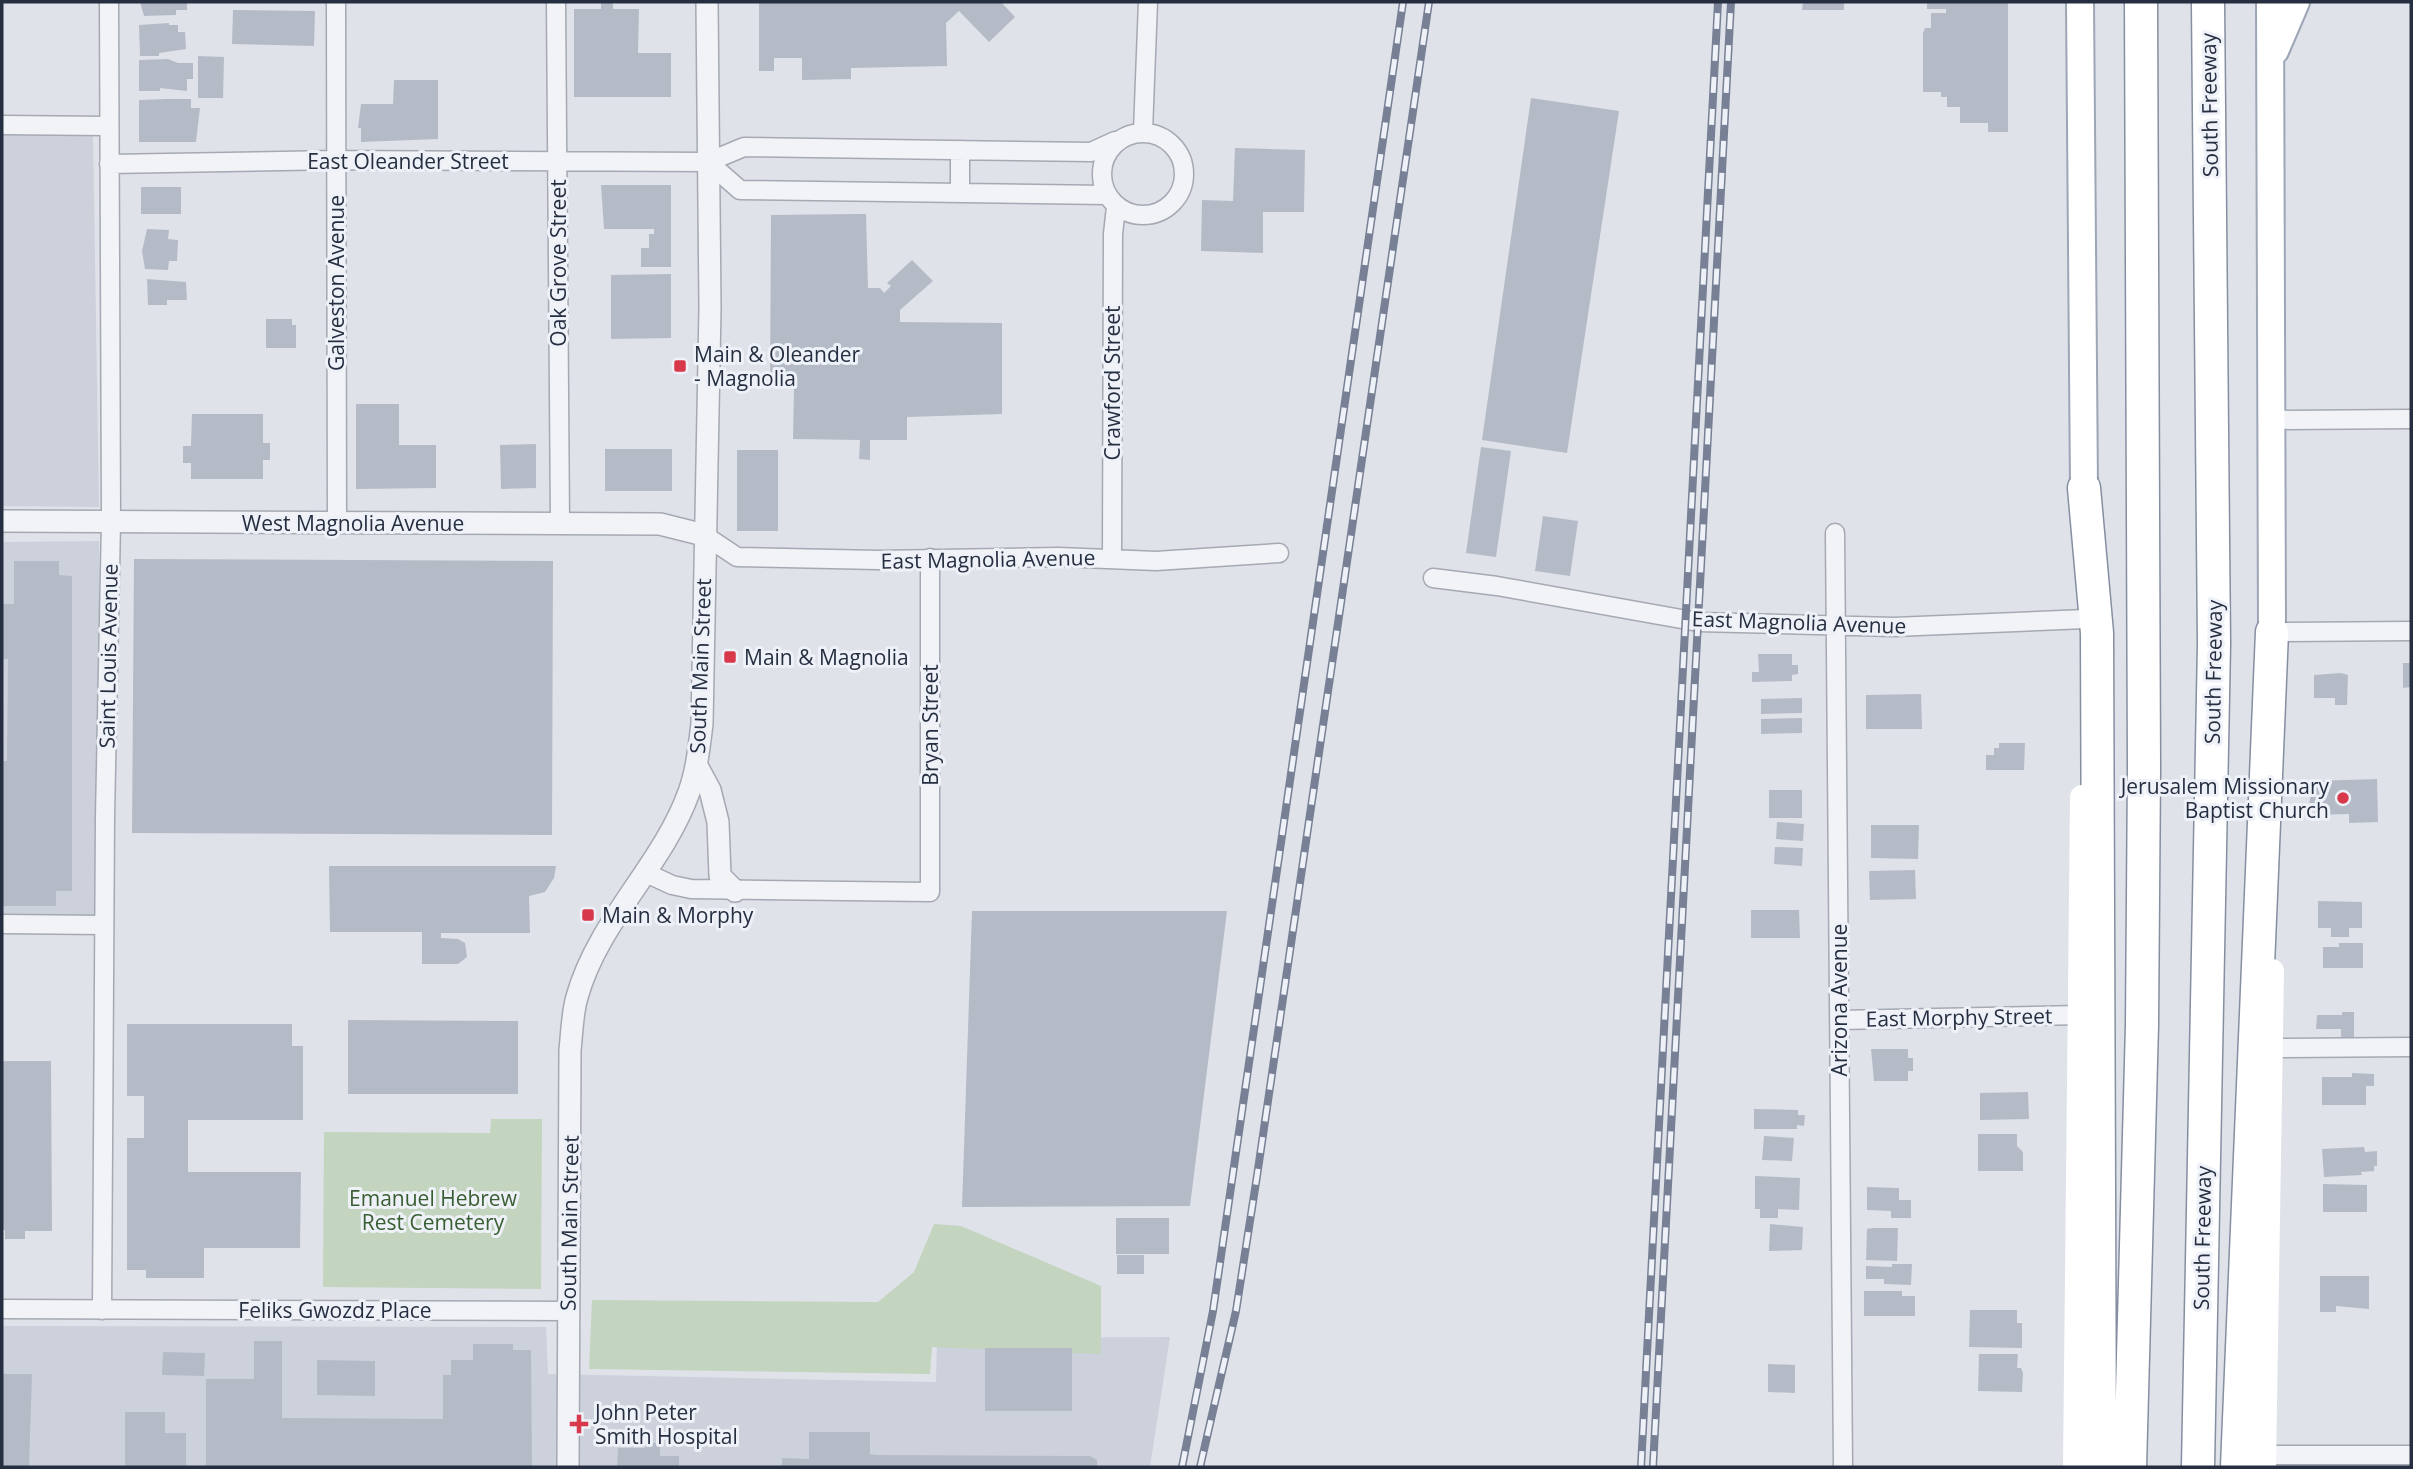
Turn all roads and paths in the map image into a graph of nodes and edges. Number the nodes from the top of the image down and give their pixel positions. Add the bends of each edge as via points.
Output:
1 (109, 2) edge
2 (337, 2) edge
3 (556, 2) edge
4 (708, 2) edge
5 (1148, 2) edge
6 (2080, 2) edge
7 (2141, 2) edge
8 (2208, 2) edge
9 (2270, 2) edge
10 (2296, 2) edge
11 (2270, 62) junction
12 (2, 125) edge
13 (108, 126) junction
14 (1143, 131) junction
15 (1115, 141) junction
16 (960, 150) junction
17 (336, 160) junction
18 (558, 161) junction
19 (708, 162) junction
20 (109, 164) junction
21 (960, 193) junction
22 (1111, 201) junction
23 (2411, 419) edge
24 (2270, 420) junction
25 (2084, 488) junction
26 (2, 521) edge
27 (111, 522) junction
28 (337, 523) junction
29 (560, 523) junction
30 (1835, 533) dead end
31 (704, 535) junction
32 (1279, 553) dead end
33 (930, 558) junction
34 (1112, 558) junction
35 (1433, 578) dead end
36 (2085, 619) junction
37 (1836, 625) junction
38 (2411, 631) edge
39 (2272, 632) junction
40 (697, 766) junction
41 (644, 872) junction
42 (735, 891) junction
43 (2, 924) edge
44 (104, 925) junction
45 (2080, 1015) junction
46 (1839, 1020) junction
47 (2411, 1047) edge
48 (2272, 1048) junction
49 (2, 1309) edge
50 (102, 1310) junction
51 (568, 1311) junction
52 (2411, 1455) edge
53 (2255, 1463) edge
54 (568, 1467) edge
55 (1843, 1467) edge
56 (2075, 1467) edge
57 (2100, 1467) edge
58 (2130, 1467) edge
59 (2198, 1467) edge

1 - 13 street, Saint Louis Avenue
2 - 17 street, Galveston Avenue
3 - 18 street, Oak Grove Street
4 - 19 street, South Main Street
5 - 14 street
6 - 25 main road
7 - 58 highway via 2144,782
8 - 59 highway, South Freeway via 2214,644
9 - 11 main road
10 - 11 main road
11 - 24 main road
12 - 13 street
13 - 20 street, Saint Louis Avenue
14 - 15 street
14 - 22 street via 1168,139 1184,161 1183,188 1167,209 1141,216
15 - 16 street, East Oleander Street via 1091,152
15 - 22 street via 1101,166
16 - 19 street, East Oleander Street via 744,147
16 - 21 street
17 - 18 street, East Oleander Street
17 - 20 street, East Oleander Street
17 - 28 street, Galveston Avenue
18 - 19 street, East Oleander Street
18 - 29 street, Oak Grove Street
19 - 21 street via 740,190
19 - 31 street, South Main Street via 710,308
20 - 27 street, Saint Louis Avenue
21 - 22 street
22 - 34 street, Crawford Street
23 - 24 street
24 - 39 main road
25 - 36 main road
25 - 57 highway via 2097,633
26 - 27 street, West Magnolia Avenue
27 - 28 street, West Magnolia Avenue
27 - 44 street, Saint Louis Avenue
28 - 29 street, West Magnolia Avenue
29 - 31 street, West Magnolia Avenue via 660,524
30 - 37 street, Arizona Avenue
31 - 33 street, East Magnolia Avenue via 737,557
31 - 40 street, South Main Street via 704,667
32 - 34 street, East Magnolia Avenue via 1156,561
33 - 34 street, East Magnolia Avenue
33 - 42 street, Bryan Street via 930,892
35 - 37 street, East Magnolia Avenue via 1698,622
36 - 37 street, East Magnolia Avenue
36 - 45 main road
37 - 46 street, Arizona Avenue
38 - 39 street
39 - 48 main road
39 - 53 highway
40 - 41 street, South Main Street via 677,819
40 - 42 street via 710,790 718,822 720,876
41 - 42 street via 691,889
41 - 51 street, South Main Street via 599,946 577,998 570,1050
43 - 44 street
44 - 50 street, Saint Louis Avenue
45 - 46 street, East Morphy Street
45 - 56 main road
46 - 55 street, Arizona Avenue
47 - 48 street
48 - 53 main road
49 - 50 street, Feliks Gwozdz Place
50 - 51 street, Feliks Gwozdz Place
51 - 54 street, South Main Street
52 - 53 street

